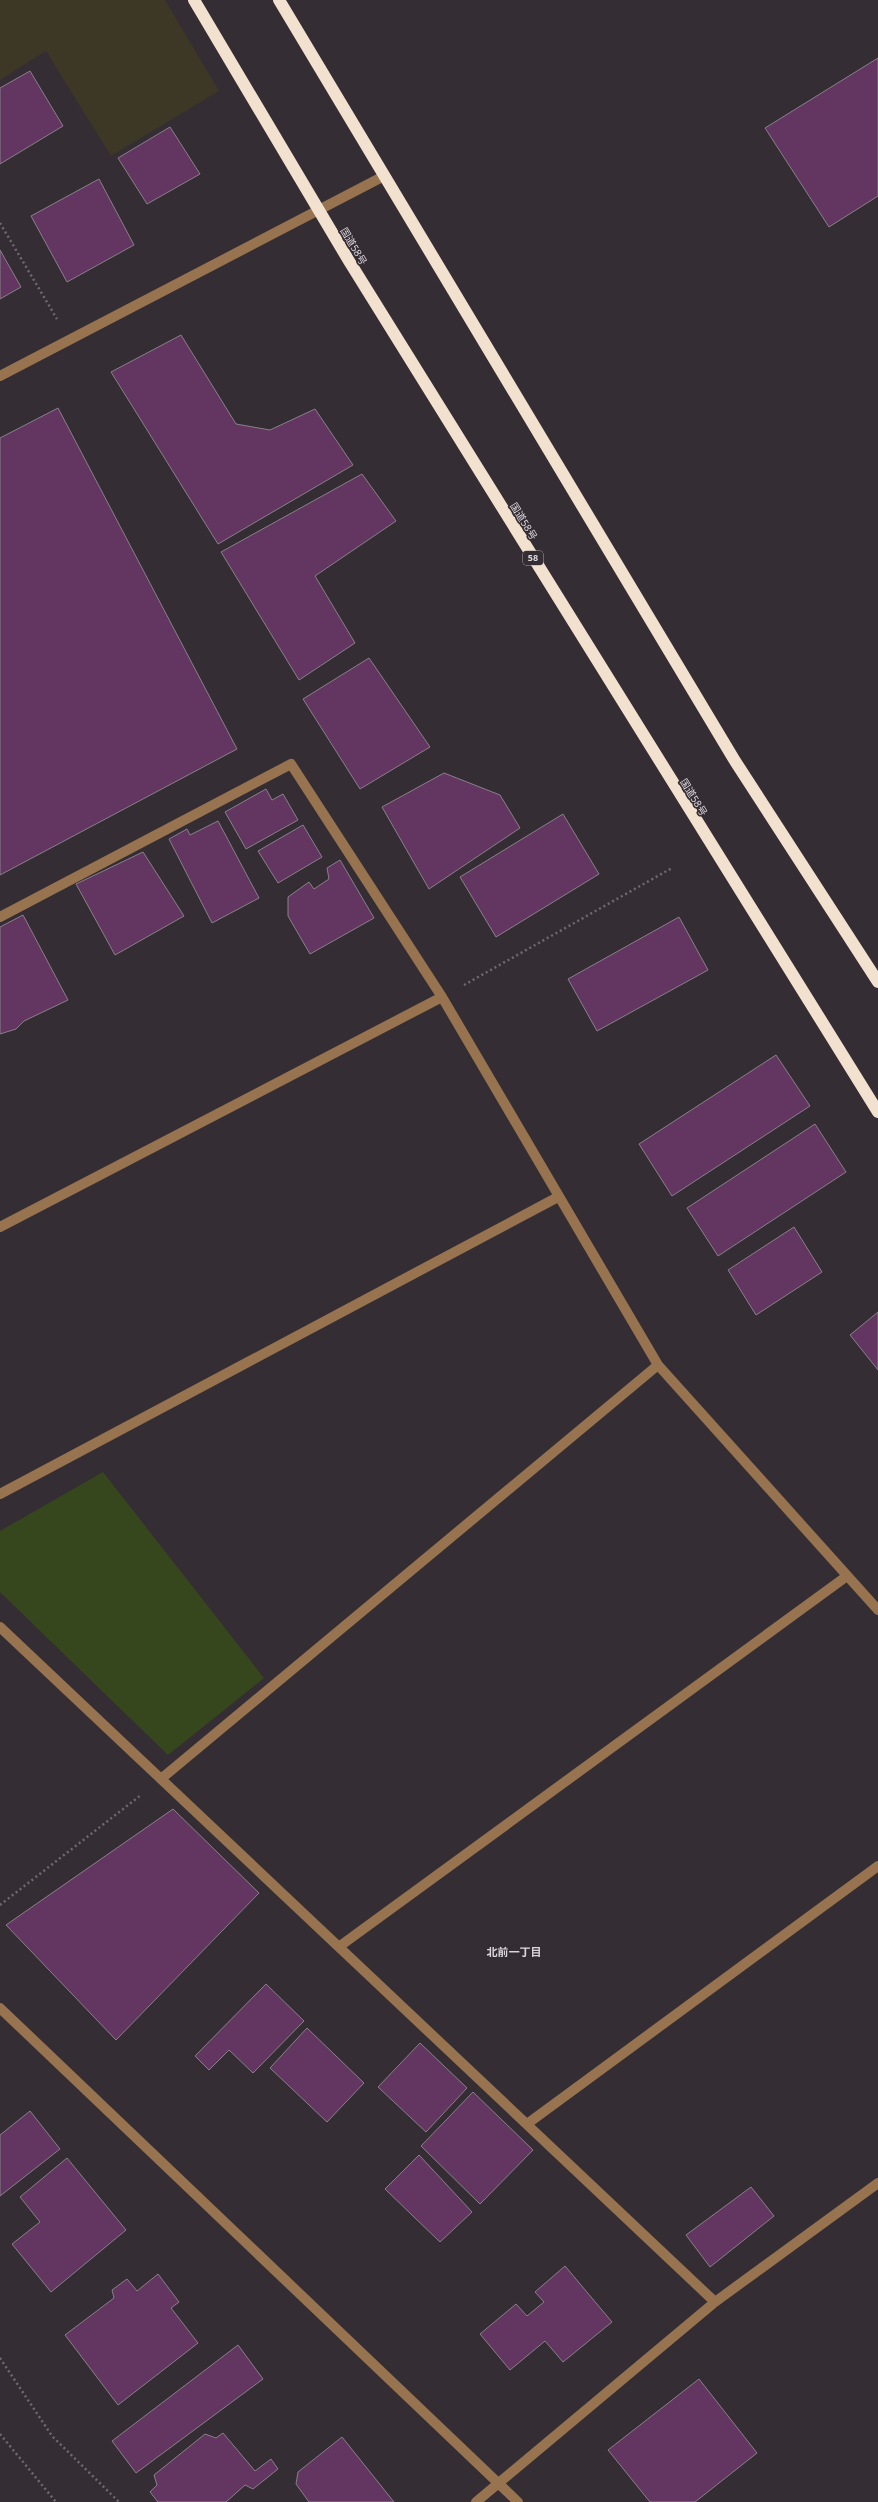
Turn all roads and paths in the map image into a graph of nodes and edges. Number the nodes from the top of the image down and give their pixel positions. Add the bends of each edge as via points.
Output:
1 (194, 0) edge
2 (278, 0) edge
3 (384, 176) junction
4 (319, 209) junction
5 (0, 224) edge
6 (70, 339) junction
7 (0, 376) edge
8 (672, 868) dead end
9 (0, 917) edge
10 (878, 982) edge
11 (442, 997) junction
12 (878, 1112) edge
13 (558, 1197) junction
14 (0, 1227) edge
15 (658, 1365) junction
16 (0, 1494) edge
17 (847, 1576) junction
18 (878, 1610) edge
19 (0, 1627) edge
20 (162, 1778) junction
21 (878, 1866) edge
22 (0, 1905) edge
23 (340, 1946) junction
24 (0, 2008) edge
25 (527, 2124) junction
26 (878, 2183) edge
27 (715, 2302) junction
28 (0, 2358) edge
29 (0, 2434) edge
30 (499, 2483) junction
31 (56, 2502) edge
32 (119, 2502) edge
33 (476, 2502) edge
34 (518, 2502) edge

1 - 4 highway, 国道58号 / 58
2 - 3 highway
3 - 4 street
3 - 10 highway via 735,761
4 - 6 street
4 - 12 highway, 国道58号 / 58 via 667,775
5 - 6 path
6 - 7 street
8 - 11 path
9 - 11 street via 291,764
11 - 13 street
11 - 14 street
13 - 15 street
13 - 16 street
15 - 17 street
15 - 20 street
17 - 18 street
17 - 23 street
19 - 20 street
20 - 22 path
20 - 23 street
21 - 25 street
23 - 25 street
24 - 30 street
25 - 27 street
26 - 27 street
27 - 30 street
28 - 32 path via 52,2436
29 - 31 path
30 - 33 street
30 - 34 street

